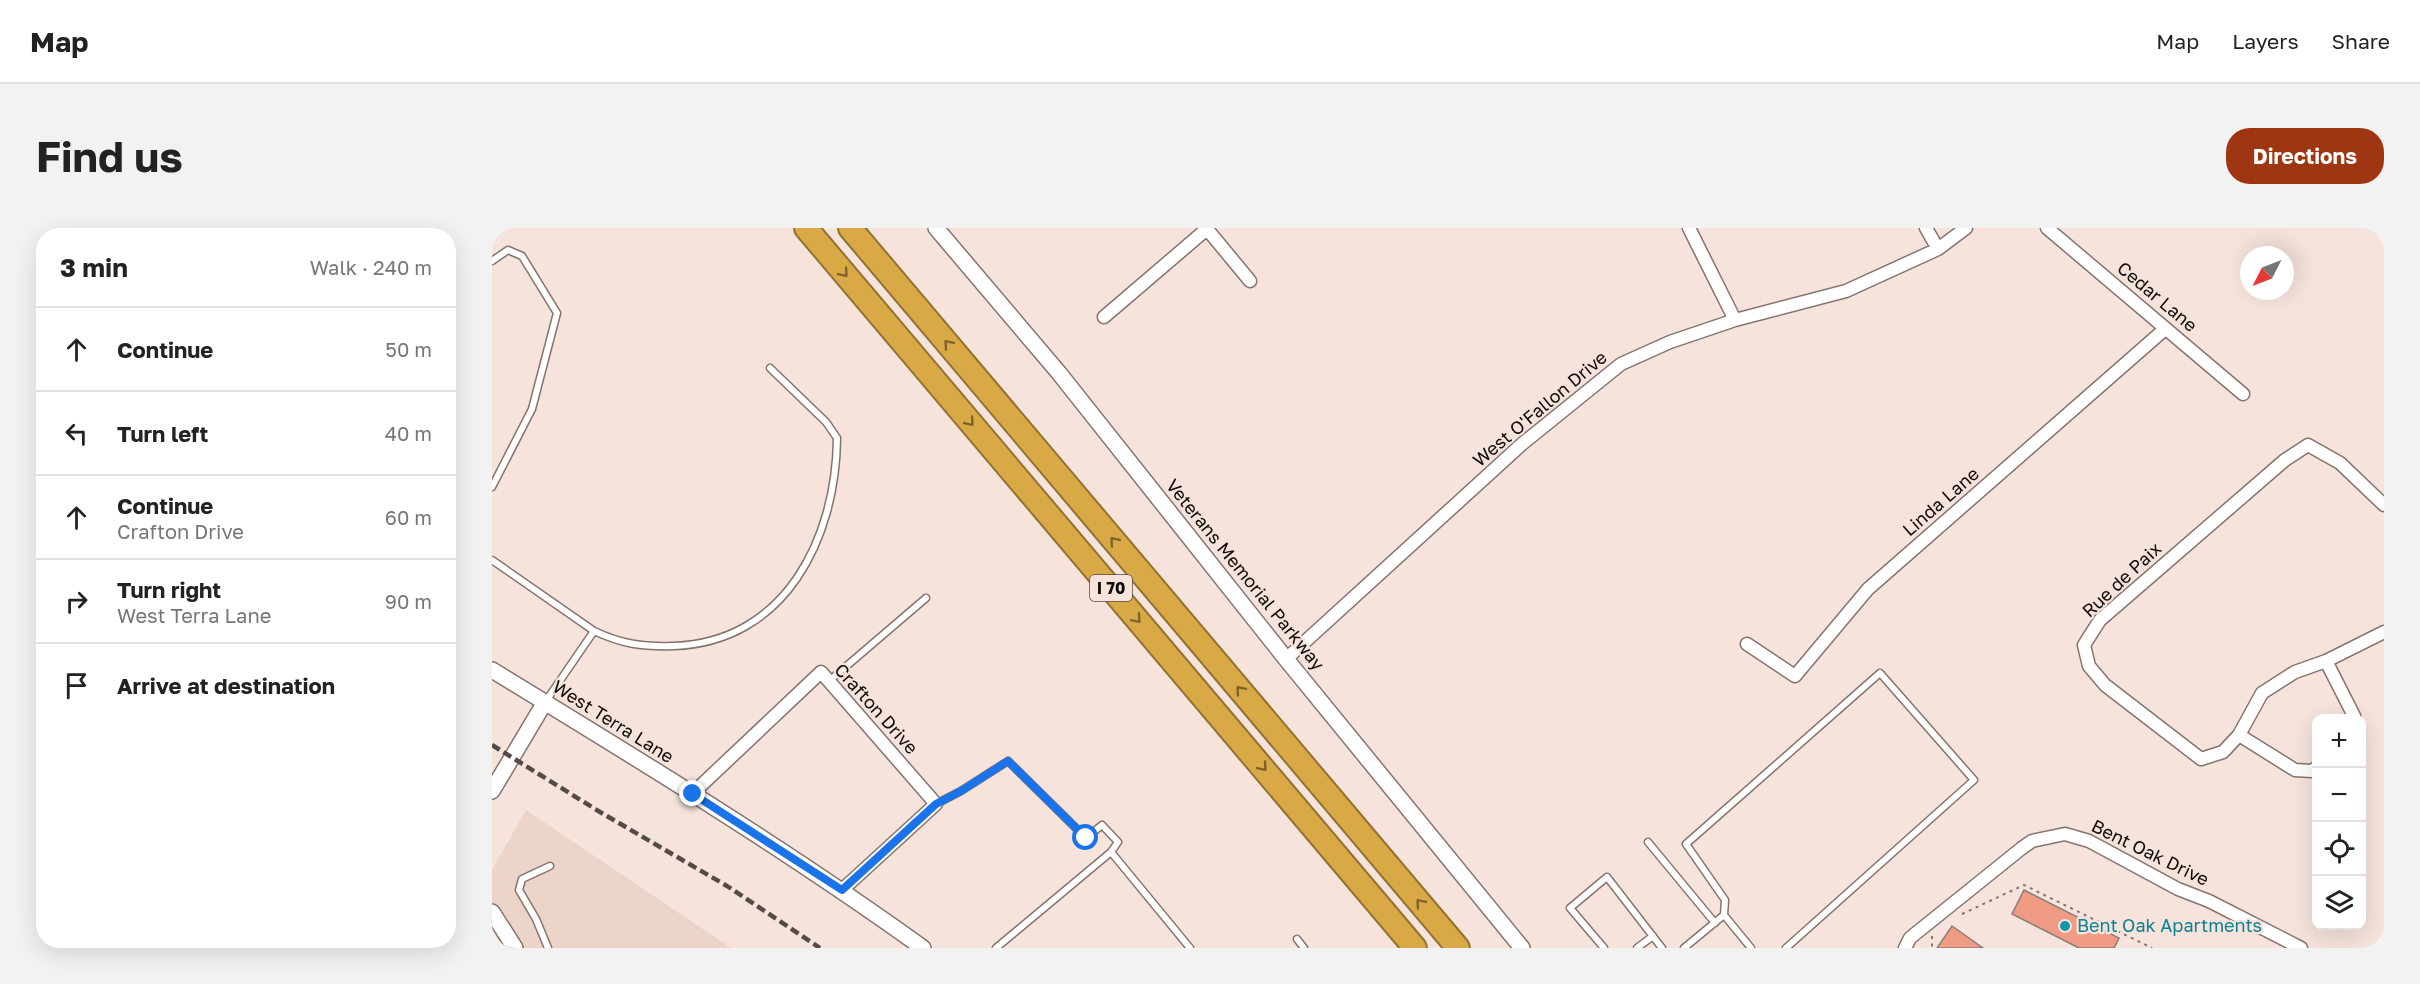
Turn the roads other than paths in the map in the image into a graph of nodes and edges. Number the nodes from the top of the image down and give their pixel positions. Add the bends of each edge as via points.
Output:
1 (807, 228) edge
2 (850, 228) edge
3 (936, 228) edge
4 (1207, 228) edge
5 (1689, 228) edge
6 (1926, 228) edge
7 (1966, 228) edge
8 (2047, 228) edge
9 (1938, 249) junction
10 (492, 261) edge
11 (1250, 280) dead end
12 (1104, 317) dead end
13 (1735, 320) junction
14 (2165, 329) junction
15 (770, 368) dead end
16 (2243, 394) dead end
17 (492, 488) edge
18 (2384, 505) edge
19 (492, 560) edge
20 (926, 598) dead end
21 (594, 631) junction
22 (2384, 632) edge
23 (1747, 644) dead end
24 (1286, 659) junction
25 (2326, 661) junction
26 (492, 670) edge
27 (829, 681) junction
28 (545, 702) junction
29 (2353, 714) edge
30 (2239, 735) junction
31 (2312, 771) edge
32 (492, 791) edge
33 (693, 794) junction
34 (936, 804) junction
35 (1648, 842) dead end
36 (1111, 852) junction
37 (550, 866) dead end
38 (842, 890) junction
39 (492, 912) edge
40 (1724, 915) junction
41 (1714, 923) junction
42 (1653, 936) junction
43 (1297, 939) dead end
44 (514, 948) edge
45 (549, 948) edge
46 (923, 948) edge
47 (996, 948) edge
48 (1190, 948) edge
49 (1305, 948) edge
50 (1415, 948) edge
51 (1458, 948) edge
52 (1522, 948) edge
53 (1604, 948) edge
54 (1637, 948) edge
55 (1662, 948) edge
56 (1684, 948) edge
57 (1751, 948) edge
58 (1786, 948) edge
59 (1905, 948) edge
60 (2301, 948) edge

1 -> 50 highway, I 70
51 -> 2 highway, I 70
3 - 24 street, Veterans Memorial Parkway via 1059,373
4 - 11 street
4 - 12 street
5 - 13 street
6 - 9 street
7 - 9 street, West O'Fallon Drive
8 - 14 street, Cedar Lane
9 - 13 street, West O'Fallon Drive via 1846,291
10 - 17 lane via 508,250 522,256 557,313 532,409
13 - 24 street, West O'Fallon Drive via 1670,342 1608,373 1521,444
14 - 16 street, Cedar Lane
14 - 23 street, Linda Lane via 1869,589 1795,676
15 - 21 lane via 826,422 837,438 825,519 794,584 767,613 717,640 692,645 632,645
18 - 30 street, Rue de Paix via 2340,463 2308,445 2285,460 2100,620 2084,645 2089,666 2105,685 2201,759 2223,752
19 - 21 lane
20 - 27 lane
21 - 28 lane
22 - 25 street, Rue de Paix
24 - 52 street, Veterans Memorial Parkway
25 - 29 street
25 - 30 street, Rue de Paix via 2295,672 2262,693
26 - 28 street, West Terra Lane
27 - 33 street, Crafton Drive via 821,672
27 - 34 street, Crafton Drive
28 - 32 street
28 - 33 street, West Terra Lane
30 - 31 street via 2295,770
33 - 38 street, West Terra Lane
34 - 36 lane via 1008,761 1086,838 1102,825 1118,842
34 - 38 street
35 - 41 lane
36 - 47 lane
36 - 48 lane
37 - 45 lane via 522,879 519,890
38 - 46 street, West Terra Lane
39 - 44 street
40 - 41 lane
40 - 57 lane
40 - 58 lane via 1725,900 1686,844 1880,673 1974,780
41 - 56 lane
42 - 53 lane via 1607,877 1570,908
42 - 54 lane
42 - 55 lane
43 - 49 lane
59 - 60 street, Bent Oak Drive via 1910,938 2022,848 2032,841 2065,834 2089,841

